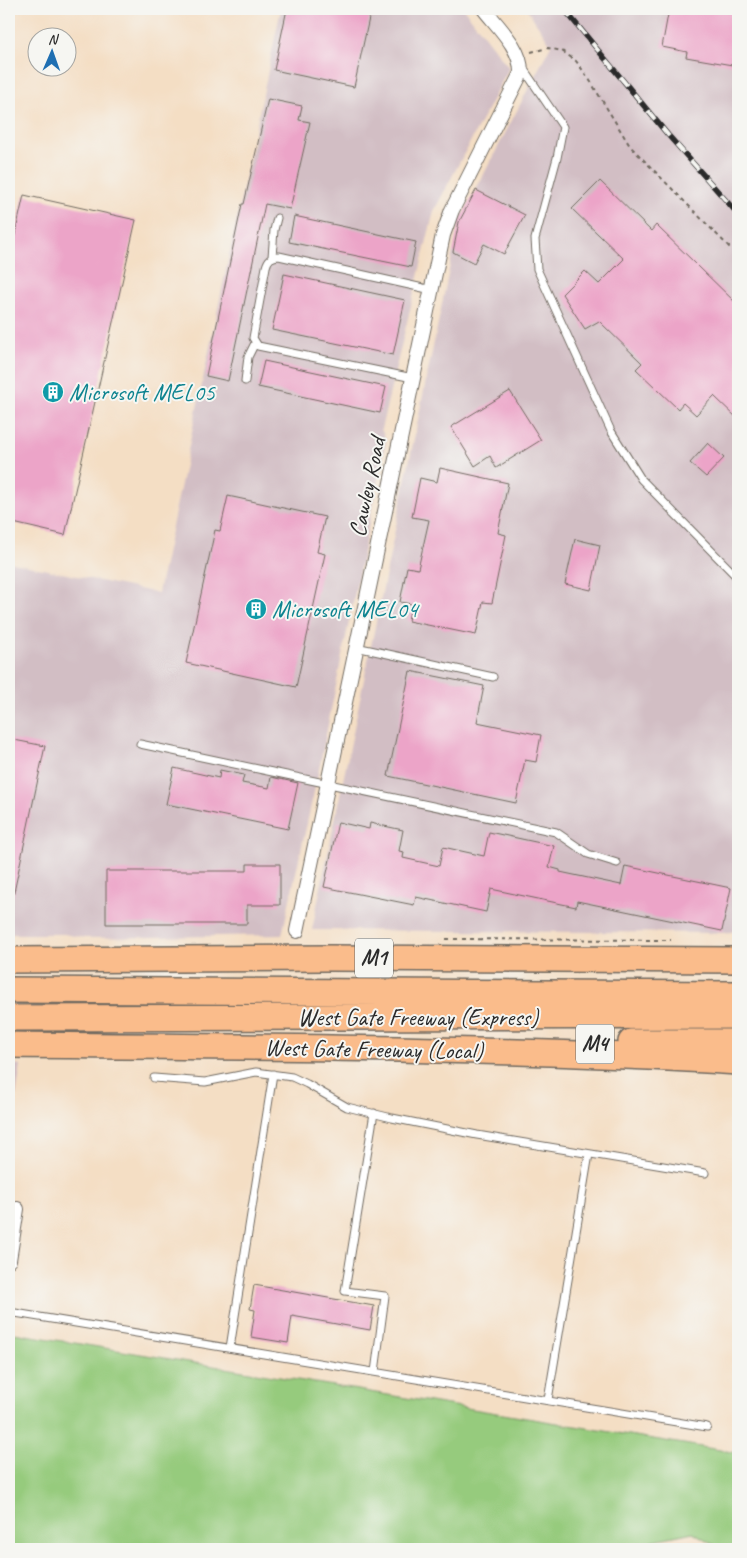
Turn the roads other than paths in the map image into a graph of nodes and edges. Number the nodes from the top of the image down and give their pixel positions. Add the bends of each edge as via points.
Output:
1 (484, 9) edge
2 (521, 62) junction
3 (277, 218) dead end
4 (272, 257) junction
5 (432, 290) junction
6 (255, 343) junction
7 (413, 378) junction
8 (244, 381) dead end
9 (738, 578) edge
10 (356, 647) junction
11 (493, 677) dead end
12 (140, 744) dead end
13 (328, 784) junction
14 (617, 863) dead end
15 (297, 931) dead end
16 (9, 960) edge
17 (738, 960) edge
18 (9, 990) edge
19 (738, 994) edge
20 (738, 1016) edge
21 (9, 1018) edge
22 (738, 1042) edge
23 (9, 1045) edge
24 (451, 1050) junction
25 (738, 1062) edge
26 (273, 1074) junction
27 (154, 1078) dead end
28 (374, 1113) junction
29 (589, 1154) junction
30 (705, 1173) dead end
31 (13, 1208) edge
32 (9, 1260) edge
33 (9, 1312) edge
34 (230, 1348) junction
35 (375, 1372) junction
36 (548, 1400) junction
37 (707, 1427) dead end

1 - 2 street
2 - 5 street, Cawley Road via 518,82 452,210
2 - 9 lane via 563,126 534,252 537,269 552,306 611,431 641,479
3 - 4 lane
4 - 5 lane
4 - 6 lane via 266,266 253,338
5 - 7 street, Cawley Road
6 - 7 lane via 264,349
6 - 8 lane via 248,357
7 - 10 street, Cawley Road
10 - 11 lane
10 - 13 street, Cawley Road
12 - 13 lane
13 - 14 lane via 556,832 588,854
13 - 15 street, Cawley Road
16 - 17 highway, M1
18 - 19 highway, West Gate Freeway (Express) / M1
20 - 21 highway, West Gate Freeway (Express)
22 - 24 highway, M4 via 665,1041
23 - 24 highway, West Gate Freeway (Local)
24 - 25 highway, West Gate Freeway (Local)
26 - 27 lane via 241,1074 221,1081 204,1082
26 - 28 lane via 292,1077 347,1107
26 - 34 lane
28 - 29 lane
28 - 35 lane via 345,1291 384,1296
29 - 30 lane
29 - 36 lane
31 - 32 street
33 - 34 lane
34 - 35 lane
35 - 36 lane
36 - 37 lane

